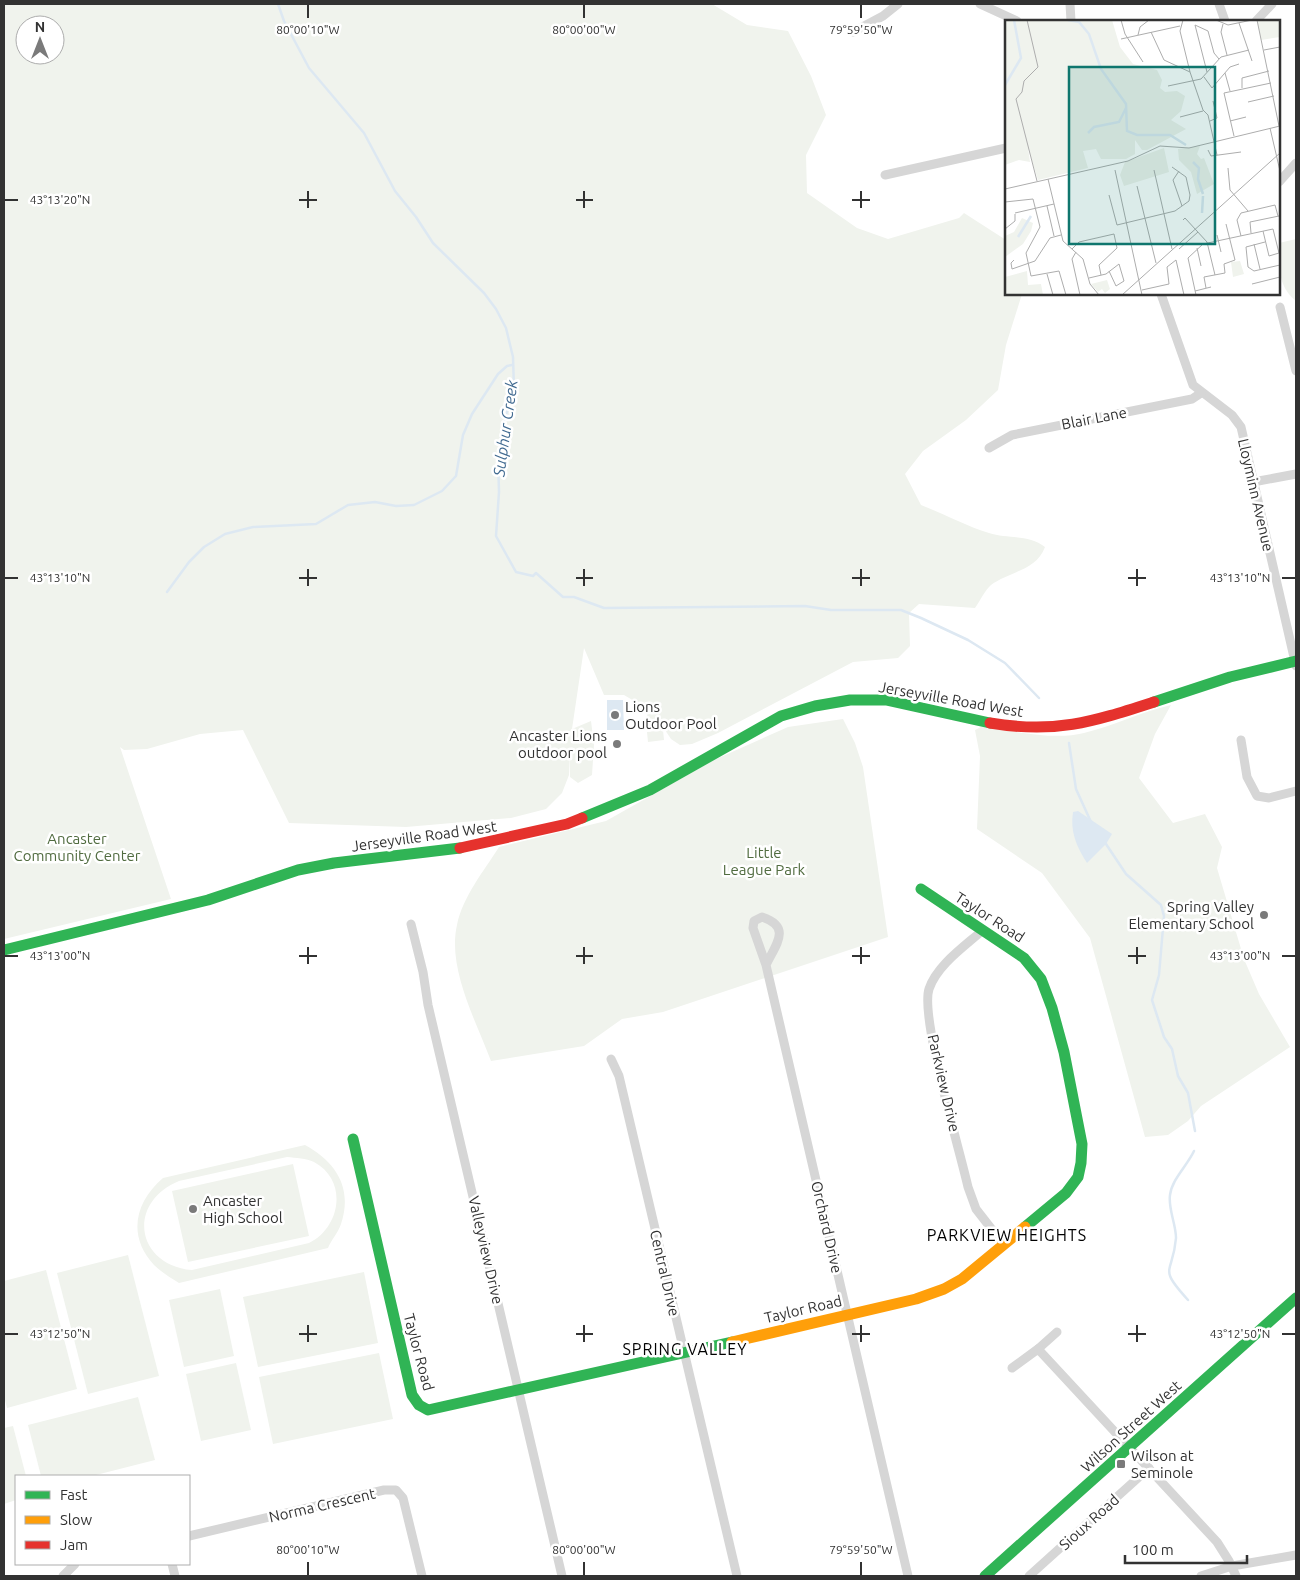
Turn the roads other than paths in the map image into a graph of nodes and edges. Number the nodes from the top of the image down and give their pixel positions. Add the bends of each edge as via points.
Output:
1 (898, 4) edge
2 (980, 4) edge
3 (1070, 4) edge
4 (1219, 4) edge
5 (1272, 4) edge
6 (1015, 20) edge
7 (1071, 20) edge
8 (1225, 20) edge
9 (1257, 20) edge
10 (853, 32) dead end
11 (1005, 148) edge
12 (1296, 164) edge
13 (886, 175) dead end
14 (1280, 181) edge
15 (1161, 295) edge
16 (1280, 307) dead end
17 (1296, 371) edge
18 (1201, 393) junction
19 (989, 448) dead end
20 (1296, 474) edge
21 (1253, 482) junction
22 (1296, 663) edge
23 (1241, 740) dead end
24 (1296, 791) edge
25 (921, 889) dead end
26 (411, 924) dead end
27 (983, 930) junction
28 (4, 950) edge
29 (766, 965) junction
30 (611, 1059) dead end
31 (352, 1139) dead end
32 (1004, 1245) junction
33 (1296, 1298) edge
34 (848, 1313) junction
35 (1057, 1332) dead end
36 (1038, 1349) junction
37 (683, 1352) junction
38 (1012, 1368) dead end
39 (518, 1391) junction
40 (1129, 1449) junction
41 (1149, 1468) junction
42 (190, 1536) edge
43 (1296, 1555) edge
44 (74, 1565) edge
45 (1232, 1566) junction
46 (64, 1576) edge
47 (422, 1576) edge
48 (562, 1576) edge
49 (737, 1576) edge
50 (908, 1576) edge
51 (984, 1576) edge
52 (1029, 1576) edge
53 (1201, 1576) edge
54 (1236, 1576) edge

1 - 10 street
2 - 6 street
3 - 7 street
4 - 8 street
5 - 9 street
11 - 13 street
12 - 14 street
15 - 18 street, Lloyminn Avenue via 1193,385
16 - 17 street
18 - 19 street, Blair Lane via 1192,399 1012,435
18 - 21 street, Lloyminn Avenue via 1232,415 1241,427
20 - 21 street
21 - 22 street, Lloyminn Avenue
22 - 28 main road, Jerseyville Road West via 1230,677 1072,726 1037,729 1000,725 886,700 850,700 815,706 781,716 650,790 568,824 474,846 298,870 208,900
23 - 24 street via 1247,777 1257,796 1269,798
25 - 27 main road, Taylor Road
26 - 39 street, Valleyview Drive
27 - 32 street, Parkview Drive via 941,969 929,990 929,1012 933,1042 968,1187 976,1209
27 - 32 main road, Taylor Road via 1024,958 1041,979 1064,1052 1082,1144 1078,1177 1066,1193
29 - 29 street, Orchard Drive via 780,935 774,921 762,917 754,921 753,928
29 - 34 street, Orchard Drive
30 - 37 street, Central Drive via 619,1076
31 - 39 main road, Taylor Road via 412,1395 419,1405 428,1410
32 - 34 main road, Taylor Road via 962,1279 944,1289 916,1299
33 - 40 main road, Wilson Street West
34 - 37 main road, Taylor Road
34 - 50 street, Orchard Drive
35 - 36 street
36 - 38 street
36 - 40 street
37 - 39 main road, Taylor Road
37 - 49 street, Central Drive
39 - 48 street, Valleyview Drive
40 - 41 street
40 - 51 main road, Wilson Street West
41 - 45 street via 1217,1542
41 - 52 street, Sioux Road
42 - 47 street, Norma Crescent via 384,1490 396,1490 403,1498
43 - 45 street
44 - 46 street
45 - 53 street
45 - 54 street

